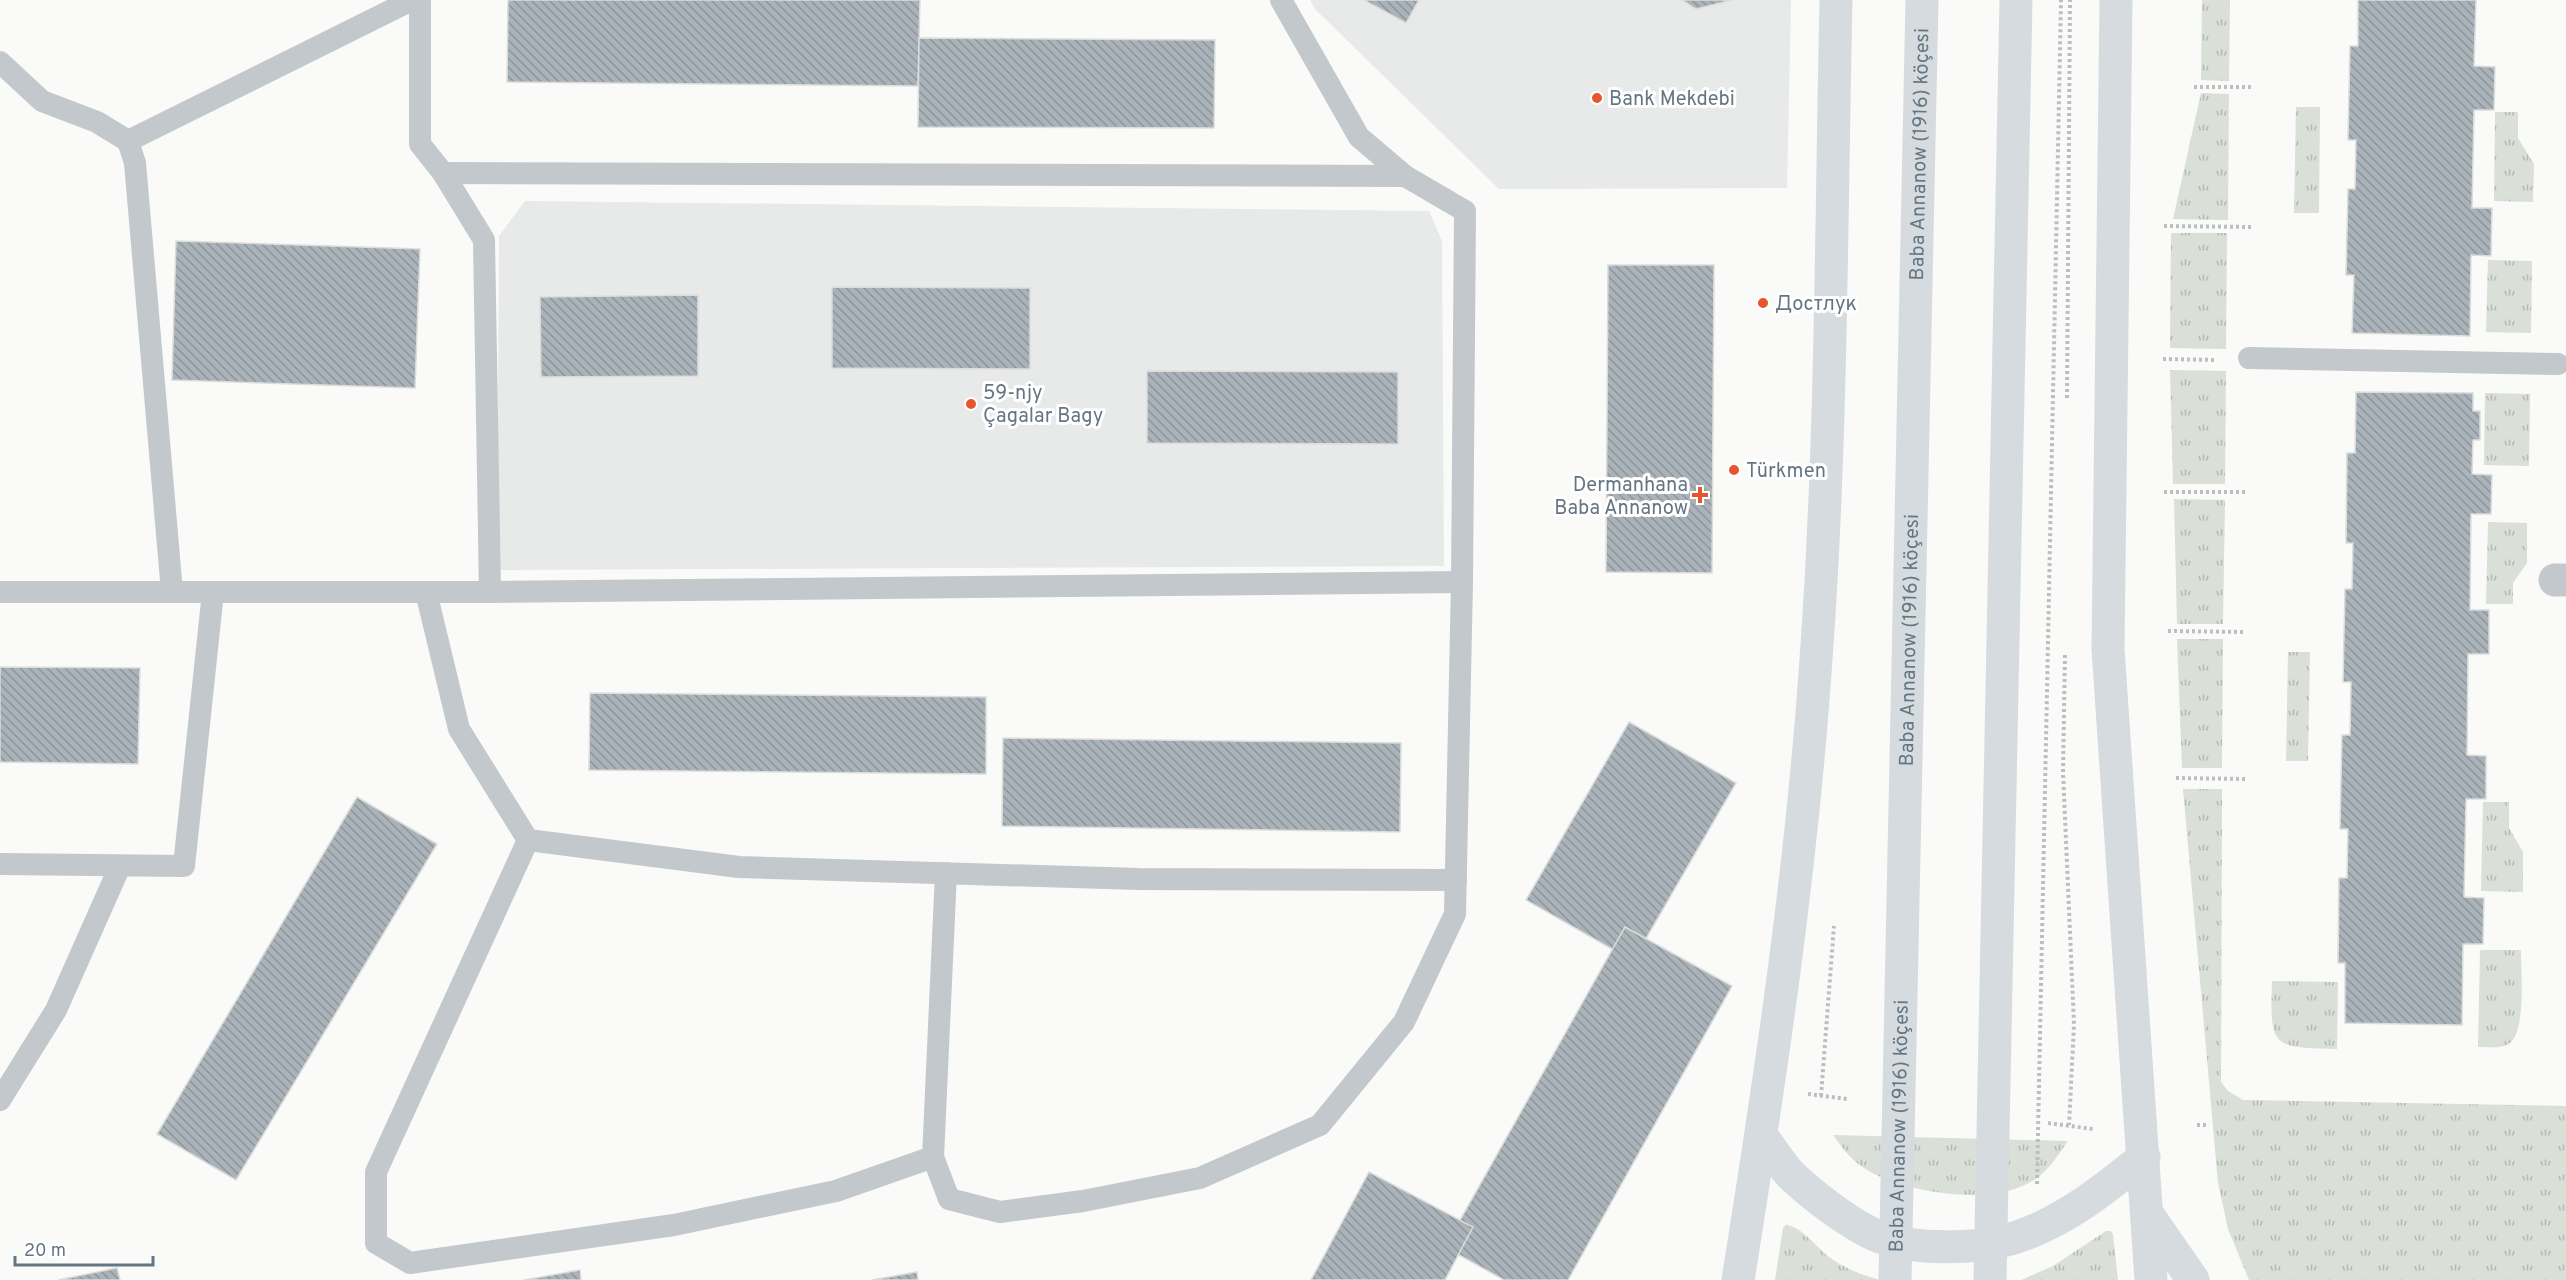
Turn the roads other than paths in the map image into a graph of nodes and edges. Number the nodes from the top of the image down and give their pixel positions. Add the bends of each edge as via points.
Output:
1 (412, 0) edge
2 (420, 0) edge
3 (1281, 0) edge
4 (1836, 0) edge
5 (1922, 0) edge
6 (2016, 0) edge
7 (2116, 0) edge
8 (0, 62) edge
9 (128, 141) junction
10 (443, 172) junction
11 (1405, 176) junction
12 (2249, 358) dead end
13 (2558, 364) dead end
14 (1462, 582) junction
15 (0, 592) edge
16 (172, 592) junction
17 (213, 592) junction
18 (426, 592) junction
19 (490, 592) junction
20 (528, 840) junction
21 (0, 864) edge
22 (120, 866) junction
23 (946, 873) junction
24 (1456, 880) junction
25 (0, 1100) edge
26 (1761, 1135) junction
27 (933, 1157) junction
28 (2144, 1157) junction
29 (2148, 1215) junction
30 (1740, 1267) edge
31 (1717, 1280) edge
32 (1895, 1280) edge
33 (1990, 1280) edge
34 (2151, 1280) edge
35 (2193, 1280) edge

1 - 9 lane
2 - 10 lane via 420,144
3 - 11 lane via 1359,137
4 - 26 main road via 1825,487 1817,656 1806,793
5 - 32 main road, Baba Annanow (1916) köçesi
6 - 33 main road
7 - 28 main road via 2108,649
8 - 9 lane via 42,101 97,122
9 - 16 lane via 135,163
10 - 11 lane
10 - 19 lane via 484,240
11 - 14 lane via 1465,211
12 - 13 lane
14 - 19 lane
14 - 24 lane
15 - 16 lane
16 - 17 lane
17 - 18 lane
17 - 22 lane via 184,866
18 - 19 lane
18 - 20 lane via 459,729
20 - 23 lane via 739,867
20 - 27 lane via 376,1172 376,1243 410,1263 674,1225 836,1191
21 - 22 lane
22 - 25 lane via 56,1010
23 - 24 lane via 1138,879
23 - 27 lane
24 - 27 lane via 1455,914 1404,1022 1320,1125 1200,1178 1083,1201 1000,1212 950,1199
26 - 28 main road via 1791,1174 1824,1202 1873,1234 1922,1246 1969,1247 2016,1238 2095,1196
26 - 30 main road
28 - 29 main road
29 - 34 main road
29 - 35 main road
30 - 31 main road

